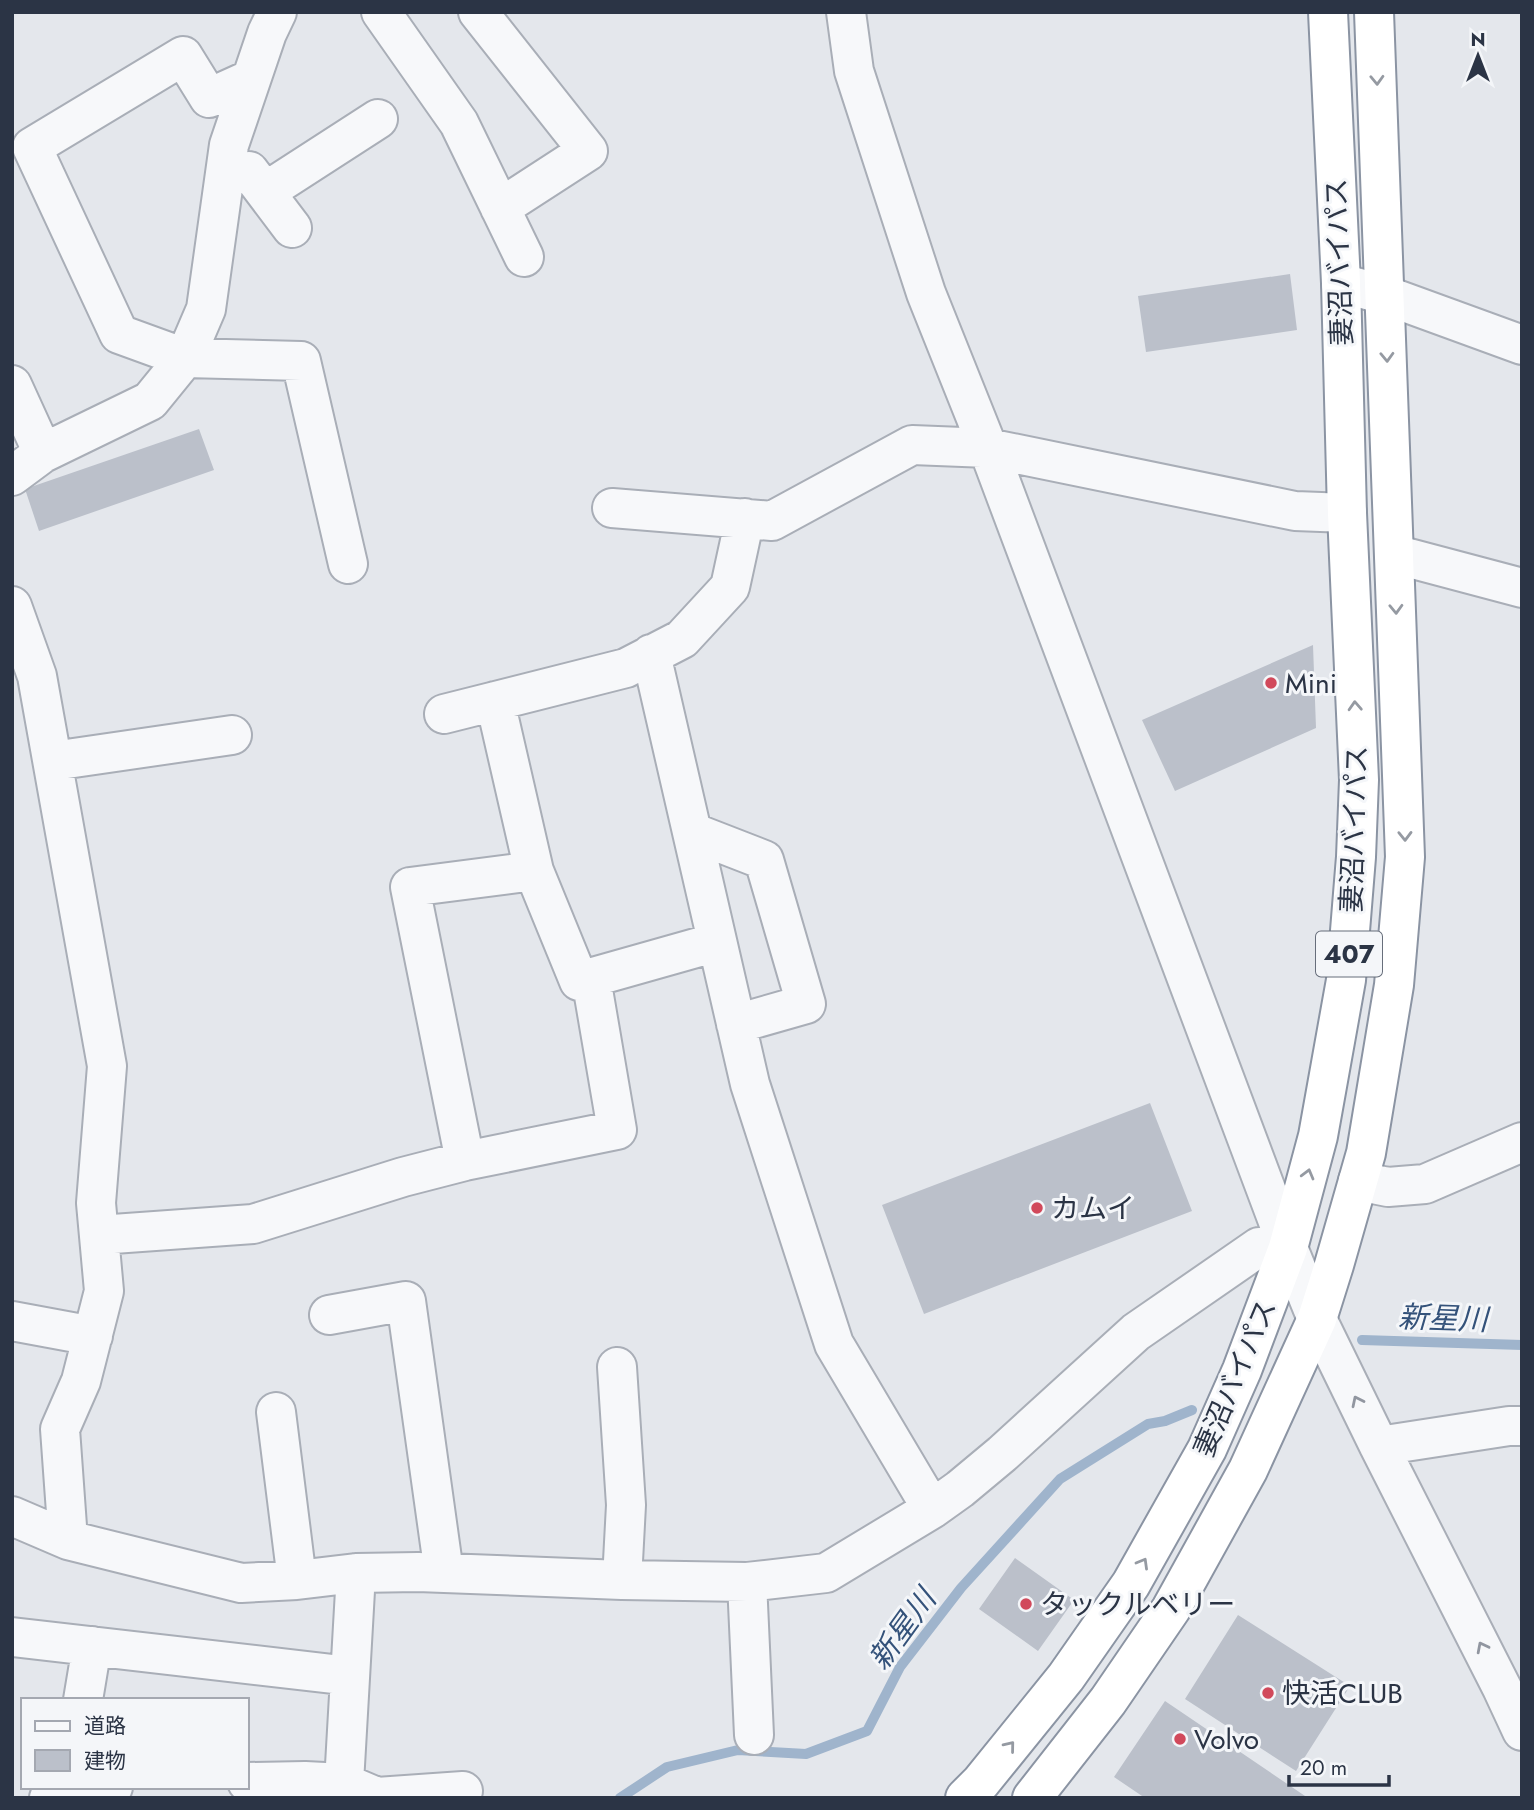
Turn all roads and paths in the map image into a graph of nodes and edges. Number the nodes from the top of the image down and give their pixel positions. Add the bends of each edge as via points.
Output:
1 (278, 12) edge
2 (381, 12) edge
3 (478, 12) edge
4 (846, 12) edge
5 (1328, 12) edge
6 (1374, 12) edge
7 (251, 79) junction
8 (378, 119) dead end
9 (229, 145) junction
10 (265, 192) junction
11 (500, 208) junction
12 (292, 228) dead end
13 (524, 257) dead end
14 (1341, 283) junction
15 (1385, 295) junction
16 (1522, 345) edge
17 (185, 358) junction
18 (12, 385) edge
19 (988, 448) junction
20 (43, 453) junction
21 (12, 476) edge
22 (612, 508) dead end
23 (1347, 513) junction
24 (745, 518) junction
25 (1394, 554) junction
26 (348, 564) dead end
27 (1522, 588) edge
28 (12, 606) edge
29 (651, 654) junction
30 (495, 701) junction
31 (444, 714) dead end
32 (232, 735) dead end
33 (53, 761) junction
34 (692, 832) junction
35 (534, 871) junction
36 (717, 942) junction
37 (591, 978) junction
38 (736, 1024) junction
39 (1522, 1142) edge
40 (465, 1161) junction
41 (1358, 1181) junction
42 (99, 1234) junction
43 (1288, 1248) junction
44 (329, 1315) dead end
45 (1317, 1319) junction
46 (12, 1321) edge
47 (93, 1336) junction
48 (618, 1367) dead end
49 (276, 1412) dead end
50 (1522, 1426) edge
51 (1379, 1446) junction
52 (932, 1509) junction
53 (12, 1516) edge
54 (68, 1540) junction
55 (356, 1573) junction
56 (444, 1573) junction
57 (297, 1580) junction
58 (622, 1580) junction
59 (747, 1582) junction
60 (12, 1637) edge
61 (92, 1646) junction
62 (350, 1676) junction
63 (1512, 1686) edge
64 (82, 1698) edge
65 (1522, 1731) edge
66 (754, 1735) dead end
67 (248, 1782) edge
68 (96, 1789) edge
69 (463, 1791) dead end
70 (337, 1792) edge
71 (61, 1793) edge
72 (965, 1798) edge
73 (1032, 1798) edge

1 - 7 street
2 - 11 street via 458,123
3 - 11 street via 589,151
4 - 19 street via 854,71 926,293
5 - 14 highway, 妻沼バイパス / 407
6 -> 15 highway, 妻沼バイパス / 407
7 - 9 street
7 - 17 street via 209,98 183,56 32,147 119,334
8 - 10 street
9 - 10 street
9 - 17 street via 206,309
10 - 12 street
11 - 13 street
14 - 15 street
14 - 23 highway, 妻沼バイパス / 407
15 - 16 street
15 -> 25 highway, 妻沼バイパス / 407
17 - 20 street via 150,401
17 - 26 street via 300,361
18 - 20 street
19 - 23 street via 1295,511
19 - 24 street via 912,444 772,521
19 - 43 street
20 - 21 street
22 - 24 street
43 -> 23 highway, 妻沼バイパス / 407 via 1318,1136 1349,953 1359,780
24 - 29 street via 730,587 682,639
25 - 27 street
25 -> 41 highway, 妻沼バイパス / 407 via 1405,857 1394,985
28 - 33 street via 37,676
29 - 30 street via 626,667
29 - 34 street
30 - 31 street
30 - 35 street
32 - 33 street
33 - 42 street via 107,1066 96,1203
34 - 36 street
34 - 38 street via 764,860 806,1004
35 - 37 street via 579,981
35 - 40 street via 410,887
36 - 37 street
36 - 38 street
37 - 40 street via 617,1130
38 - 52 street via 750,1084 834,1344
39 - 41 street via 1426,1184 1388,1187
40 - 42 street via 253,1224
41 - 45 highway, 妻沼バイパス / 407
42 - 47 street via 104,1291
43 - 45 street
43 - 52 street via 1259,1247 1136,1332 1002,1454
72 -> 43 highway, 妻沼バイパス / 407 via 1066,1677 1131,1584 1207,1449
44 - 56 street via 406,1301
51 -> 45 street
45 - 73 highway, 妻沼バイパス / 407 via 1248,1470 1171,1609 1108,1701
46 - 47 street
47 - 54 street via 81,1381 60,1429
48 - 58 street via 626,1505
49 - 57 street
50 - 51 street
63 -> 51 street
52 - 59 street via 826,1573
53 - 54 street
54 - 57 street via 241,1583
55 - 56 street
55 - 57 street
55 - 62 street
56 - 58 street
58 - 59 street
59 - 66 street
60 - 61 street
61 - 62 street
61 - 64 street
62 - 70 street
63 - 65 street
67 - 70 street
68 - 71 street
69 - 70 street

